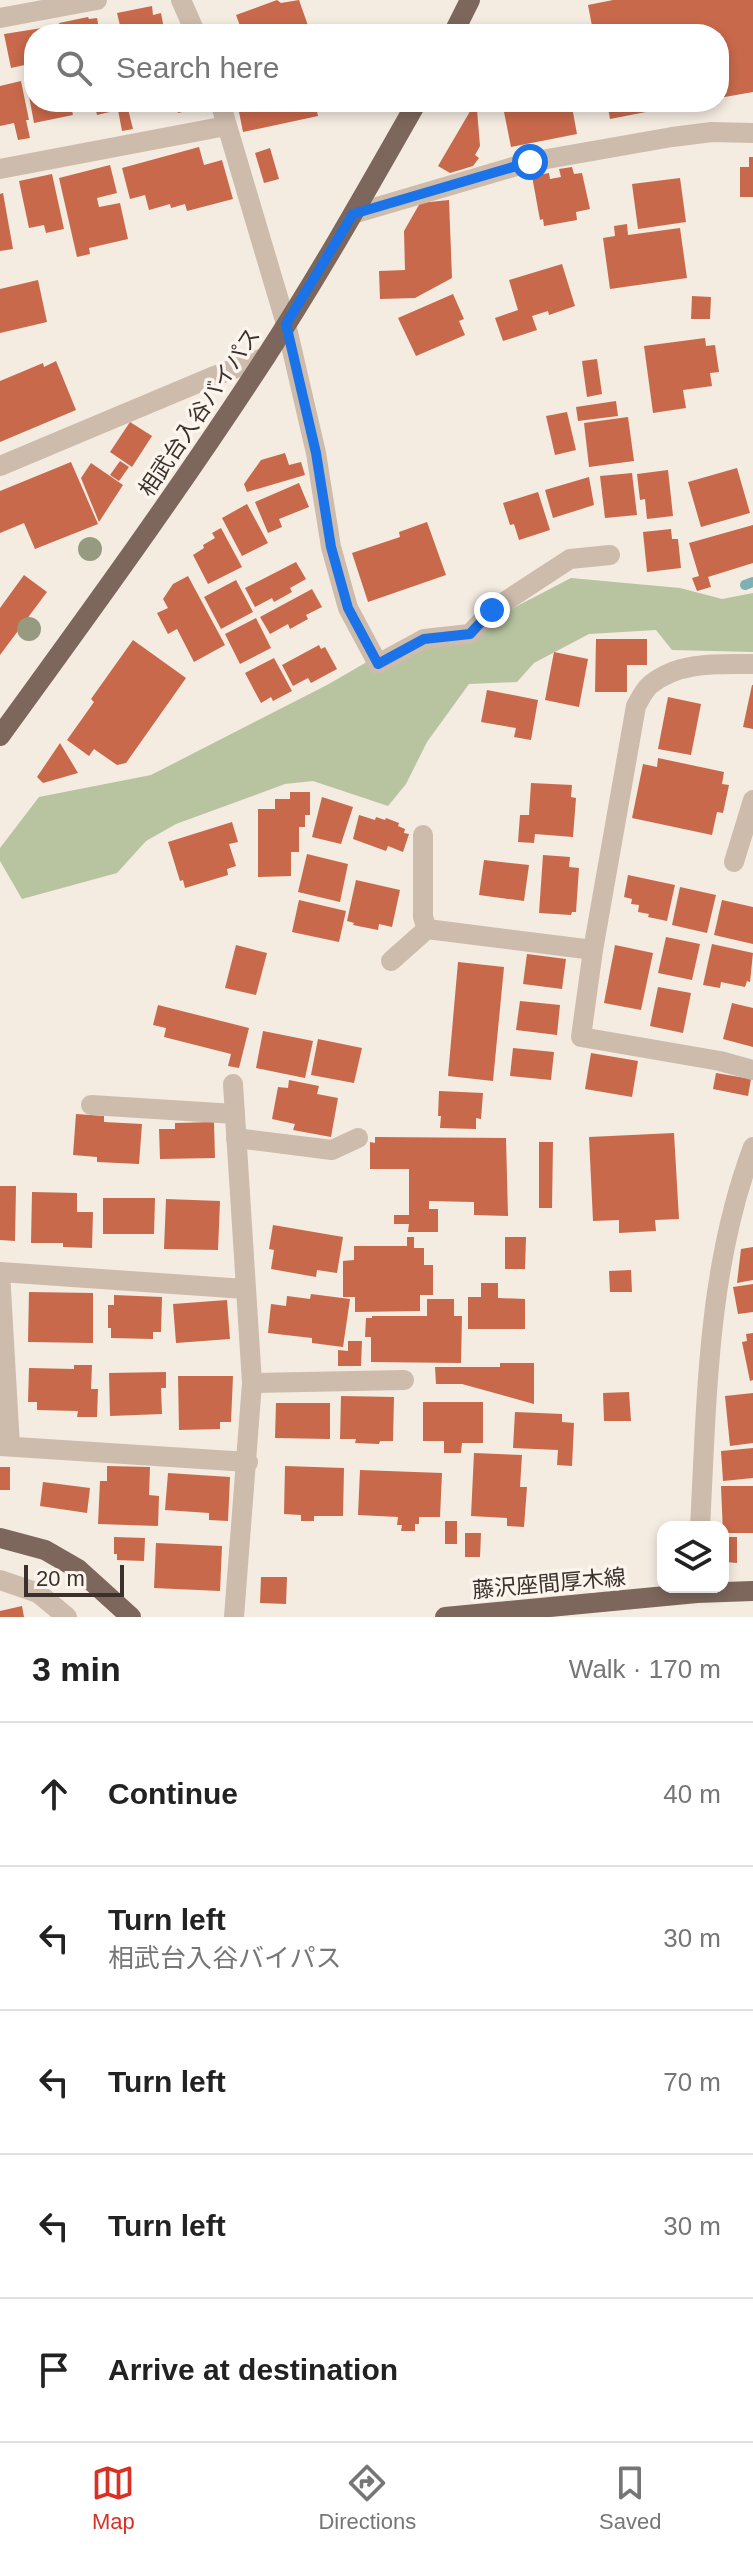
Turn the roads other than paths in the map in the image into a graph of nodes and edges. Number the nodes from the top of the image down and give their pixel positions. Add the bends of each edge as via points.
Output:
1 (97, 0) edge
2 (181, 0) edge
3 (470, 0) edge
4 (0, 18) edge
5 (192, 24) edge
6 (458, 24) edge
7 (222, 112) edge
8 (411, 112) edge
9 (226, 126) junction
10 (753, 133) edge
11 (0, 169) edge
12 (353, 214) junction
13 (286, 324) junction
14 (266, 357) junction
15 (0, 466) edge
16 (610, 555) dead end
17 (753, 664) edge
18 (0, 736) edge
19 (751, 810) edge
20 (423, 835) dead end
21 (734, 862) dead end
22 (427, 929) junction
23 (593, 950) junction
24 (391, 961) dead end
25 (753, 1070) edge
26 (233, 1084) dead end
27 (91, 1105) dead end
28 (235, 1114) junction
29 (236, 1138) junction
30 (358, 1138) dead end
31 (753, 1147) edge
32 (0, 1272) edge
33 (245, 1289) junction
34 (404, 1380) dead end
35 (252, 1383) junction
36 (5, 1446) edge
37 (248, 1462) junction
38 (700, 1521) edge
39 (0, 1538) edge
40 (0, 1580) edge
41 (729, 1591) edge
42 (753, 1591) edge
43 (689, 1593) edge
44 (654, 1607) edge
45 (67, 1617) edge
46 (131, 1617) edge
47 (234, 1617) edge
48 (445, 1617) edge

1 - 4 street
2 - 5 street
3 - 6 main road
7 - 9 street
8 - 12 main road, 相武台入谷バイパス
9 - 11 street
9 - 13 street
10 - 12 street via 672,137 530,162
12 - 13 main road, 相武台入谷バイパス
13 - 14 main road, 相武台入谷バイパス
13 - 16 street via 331,547 348,608 378,664 424,639 470,634 492,610 570,559
14 - 15 street
14 - 18 main road, 相武台入谷バイパス
17 - 23 street via 701,664 668,673 647,687 636,706
19 - 21 street
20 - 22 street
22 - 23 street
22 - 24 street
23 - 25 street via 581,1037
26 - 28 street
27 - 28 street
28 - 29 street
29 - 30 street via 332,1150
29 - 33 street
31 - 38 street via 724,1241 711,1331
32 - 33 street
32 - 36 street
33 - 35 street
34 - 35 street
35 - 37 street
36 - 37 street
37 - 47 street
39 - 46 main road via 45,1550 78,1569
40 - 45 street via 38,1593
41 - 42 main road, 藤沢座間厚木線
43 - 44 main road, 藤沢座間厚木線
44 - 48 main road, 藤沢座間厚木線

